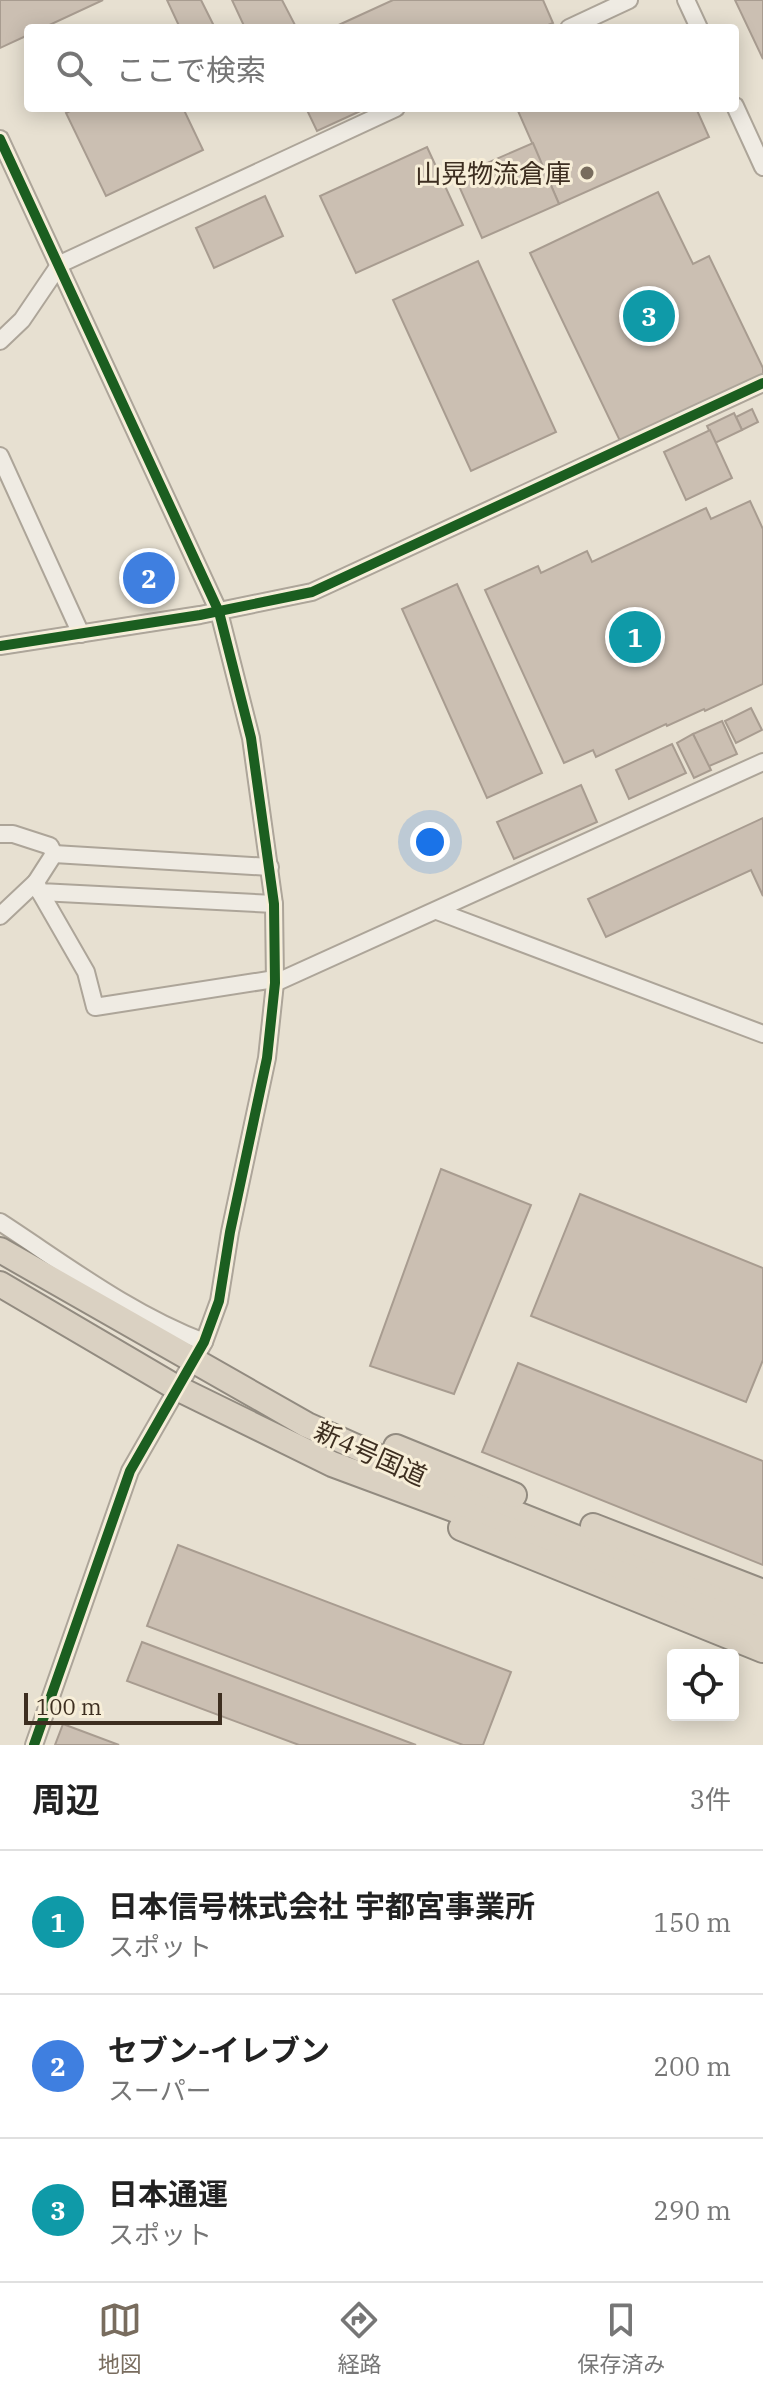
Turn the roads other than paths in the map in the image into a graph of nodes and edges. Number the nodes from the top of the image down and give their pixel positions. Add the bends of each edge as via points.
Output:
1 (629, 0) edge
2 (686, 0) edge
3 (578, 24) edge
4 (697, 24) edge
5 (387, 112) edge
6 (738, 112) edge
7 (0, 139) edge
8 (763, 167) edge
9 (60, 264) junction
10 (0, 341) edge
11 (763, 383) edge
12 (0, 456) edge
13 (219, 612) junction
14 (81, 634) junction
15 (0, 646) edge
16 (763, 762) edge
17 (0, 834) edge
18 (54, 854) junction
19 (270, 867) junction
20 (38, 887) junction
21 (274, 904) junction
22 (437, 911) junction
23 (0, 916) edge
24 (275, 981) junction
25 (763, 1034) edge
26 (0, 1222) edge
27 (0, 1250) edge
28 (0, 1284) edge
29 (198, 1352) junction
30 (227, 1379) junction
31 (177, 1388) junction
32 (332, 1464) junction
33 (763, 1592) edge
34 (763, 1612) edge
35 (763, 1631) edge
36 (763, 1650) edge
37 (34, 1745) edge

1 - 3 street
2 - 4 street
5 - 9 street
6 - 8 street
7 - 9 street
9 - 10 street via 22,320
9 - 13 street
11 - 13 street via 329,586
12 - 14 street
13 - 14 street
13 - 19 street via 251,738
14 - 15 street
16 - 22 street
17 - 18 street via 50,846
18 - 19 street
18 - 20 street
19 - 21 street
20 - 21 street
20 - 23 street
20 - 24 street via 86,972 95,1007
21 - 24 street
22 - 24 street
22 - 25 street
24 - 29 street via 267,1058 219,1301
26 - 29 street via 74,1274 182,1334
27 - 29 highway, 新4号国道
28 - 31 highway, 新4号国道
29 - 30 highway, 新4号国道
29 - 31 street
30 - 33 highway
30 - 34 highway, 新4号国道 via 307,1425 426,1478
31 - 32 highway, 新4号国道
31 - 37 street via 130,1471
32 - 35 highway, 新4号国道
32 - 36 highway via 362,1485 535,1560

